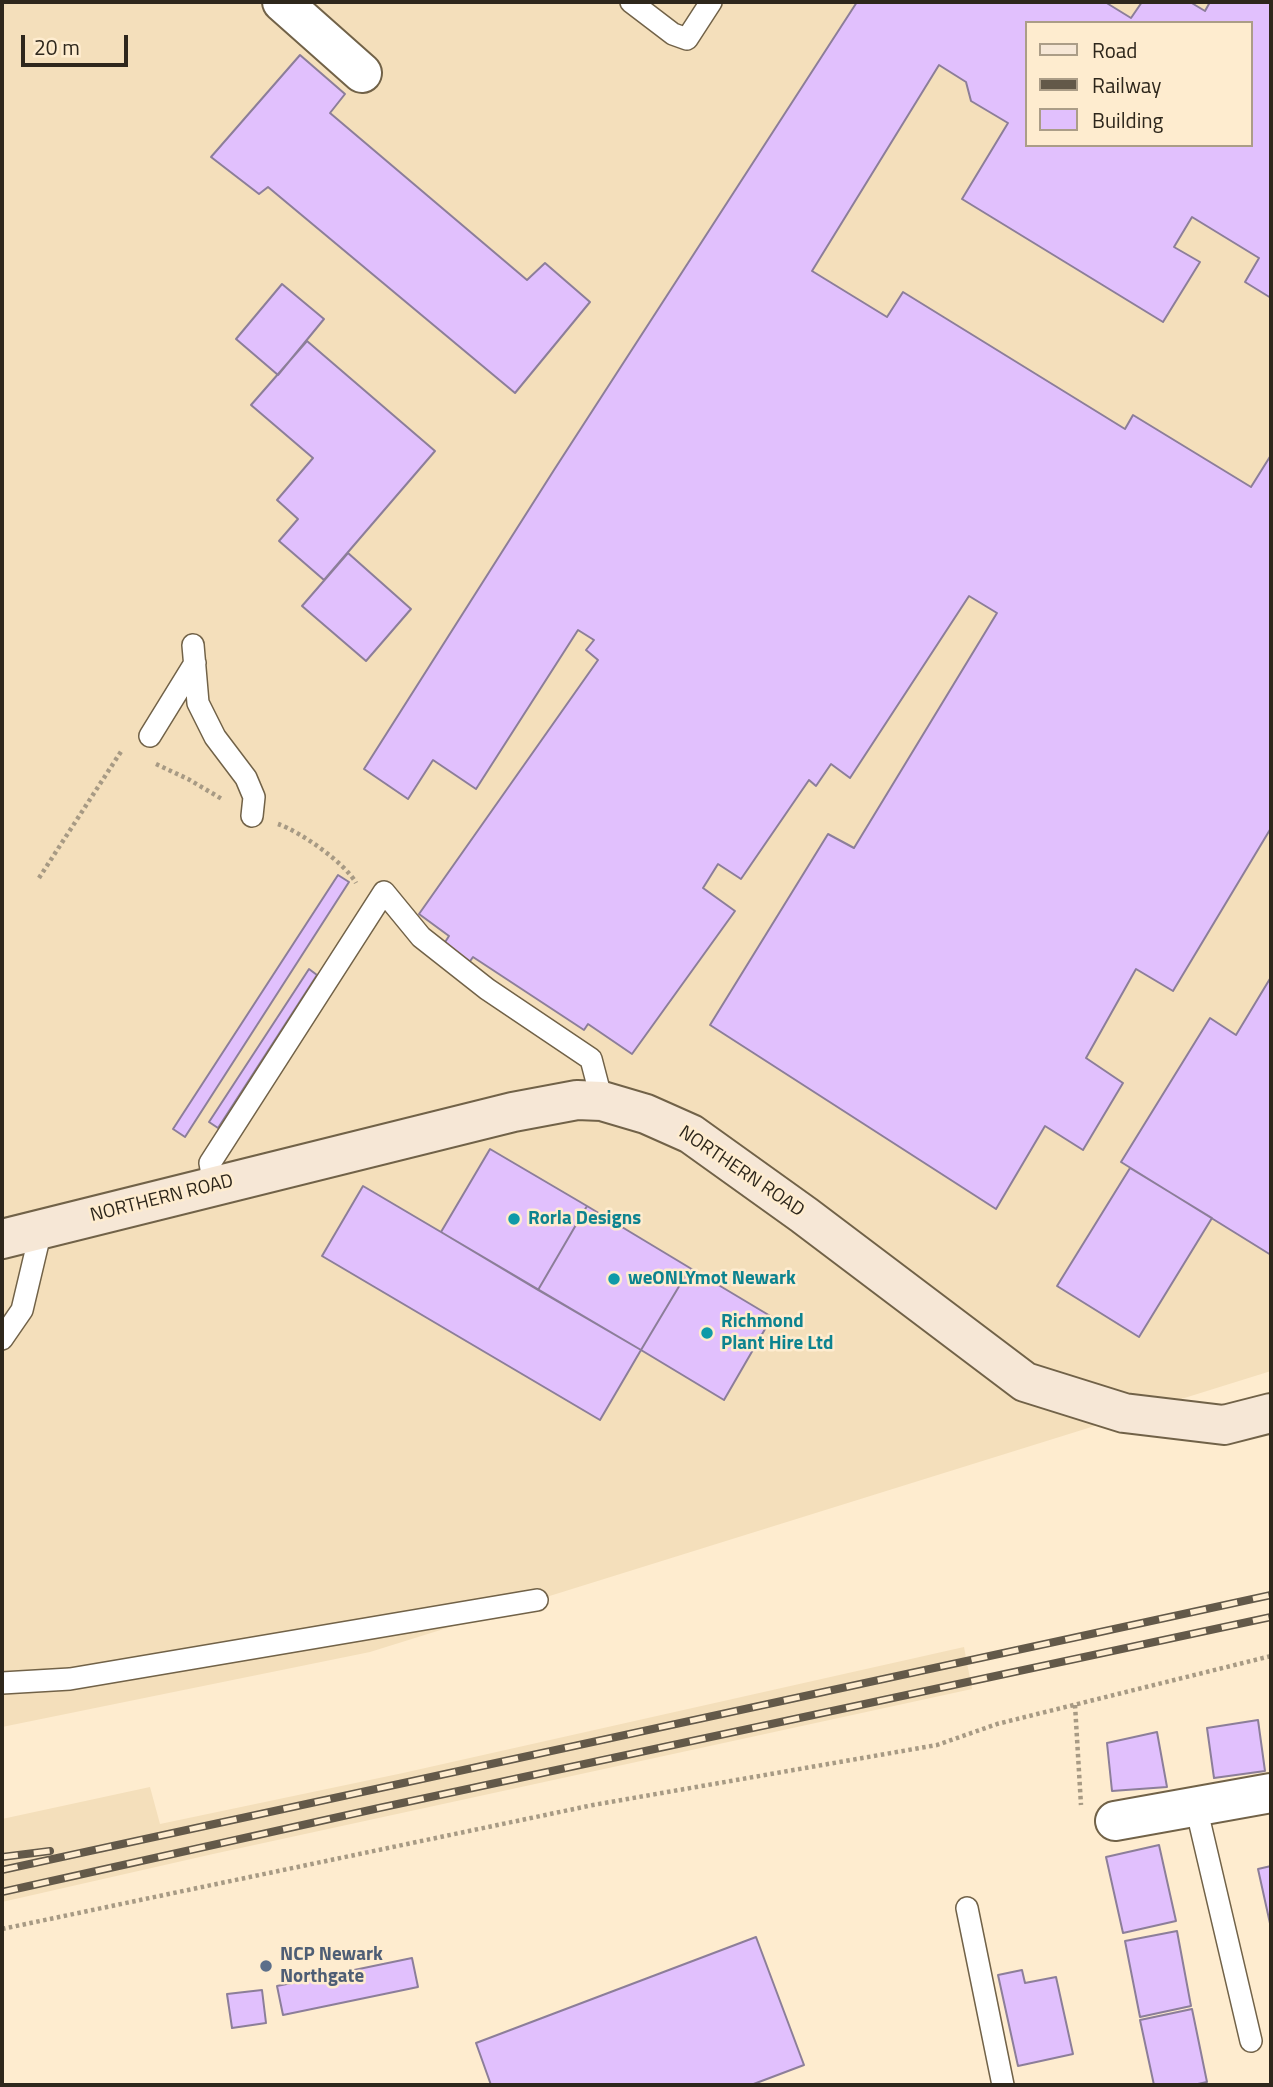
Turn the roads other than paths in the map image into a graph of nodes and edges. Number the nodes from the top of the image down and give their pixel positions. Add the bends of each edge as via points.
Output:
1 (282, 2) edge
2 (631, 2) edge
3 (711, 2) edge
4 (362, 73) dead end
5 (139, 737) road end
6 (252, 816) road end
7 (602, 1101) junction
8 (214, 1186) junction
9 (41, 1230) junction
10 (2, 1239) edge
11 (2, 1339) edge
12 (1271, 1413) edge
13 (537, 1600) dead end
14 (2, 1683) edge
15 (1271, 1793) edge
16 (1196, 1807) junction
17 (1115, 1821) road end
18 (967, 1908) dead end
19 (1251, 2041) dead end
20 (1003, 2085) edge

1 - 4 street
2 - 3 lane via 673,34 687,39
5 - 6 lane via 194,654 198,703 215,737 246,778 254,797
7 - 8 street, NORTHERN ROAD via 577,1100 513,1112
7 - 8 lane via 592,1059 487,989 421,937 384,892 210,1163
7 - 12 street, NORTHERN ROAD via 691,1134 1025,1382 1124,1413 1224,1425
8 - 9 street, NORTHERN ROAD
9 - 10 street, NORTHERN ROAD
9 - 11 lane via 22,1310
13 - 14 lane via 70,1679
15 - 16 street
16 - 17 street
16 - 19 lane
18 - 20 lane

